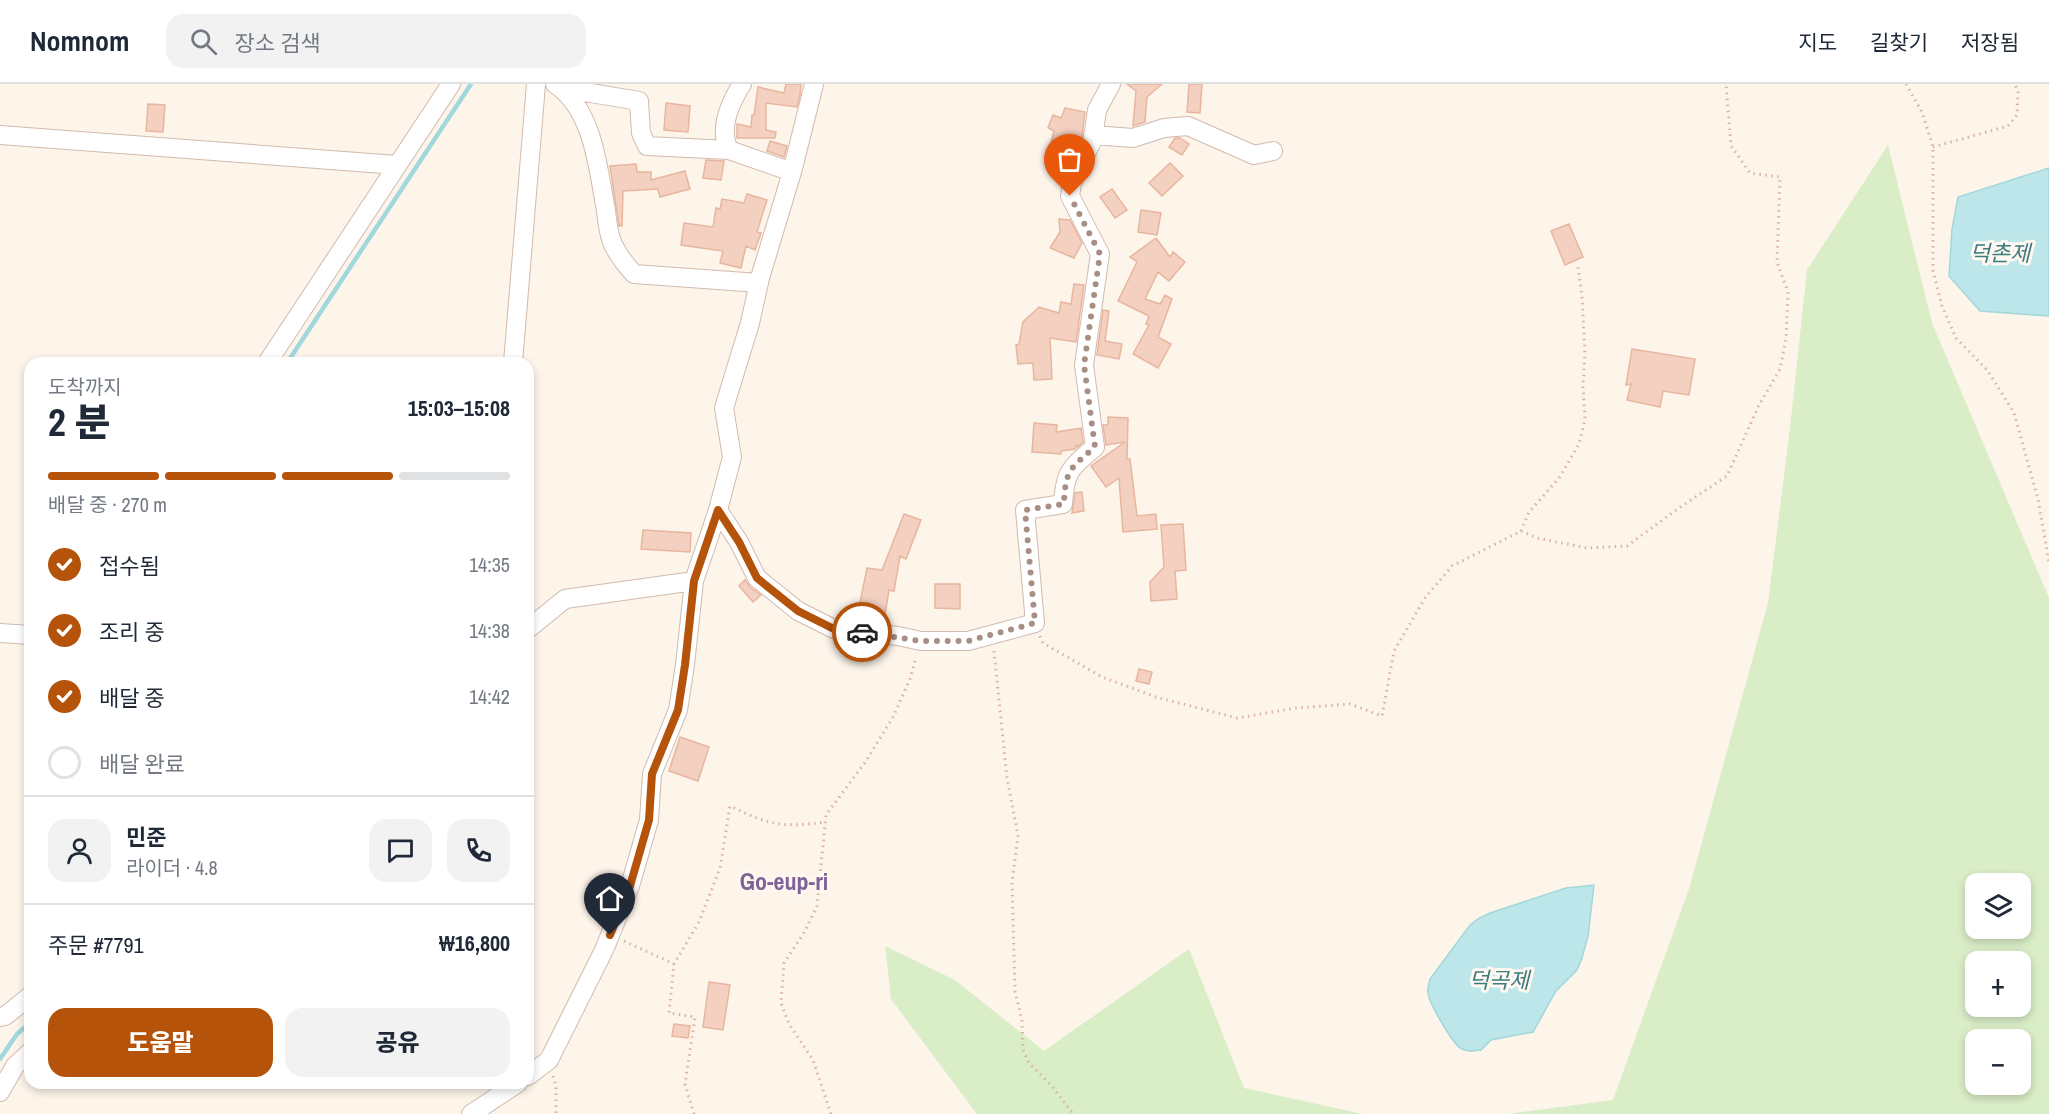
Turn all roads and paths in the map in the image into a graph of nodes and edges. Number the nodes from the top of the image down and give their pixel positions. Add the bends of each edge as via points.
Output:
1 (451, 84) edge
2 (536, 84) edge
3 (742, 84) edge
4 (814, 84) edge
5 (1111, 84) edge
6 (1726, 84) edge
7 (1906, 84) edge
8 (2014, 84) edge
9 (558, 86) edge
10 (0, 135) edge
11 (1093, 135) junction
12 (1933, 147) junction
13 (729, 150) junction
14 (1273, 151) dead end
15 (398, 165) junction
16 (792, 172) junction
17 (1578, 267) dead end
18 (759, 283) junction
19 (271, 357) edge
20 (513, 357) edge
21 (718, 510) junction
22 (1521, 531) junction
23 (2049, 562) edge
24 (694, 581) junction
25 (1035, 623) junction
26 (534, 624) edge
27 (0, 633) edge
28 (24, 635) edge
29 (921, 641) junction
30 (1001, 646) dead end
31 (825, 822) junction
32 (610, 935) junction
33 (674, 964) junction
34 (24, 1001) edge
35 (0, 1017) edge
36 (24, 1058) edge
37 (549, 1060) junction
38 (534, 1071) edge
39 (509, 1089) edge
40 (0, 1092) edge
41 (471, 1114) edge
42 (556, 1114) edge
43 (694, 1114) edge
44 (831, 1114) edge
45 (1073, 1114) edge

1 - 15 street
2 - 20 street
3 - 13 street via 725,118
4 - 16 street
5 - 11 street via 1097,110
6 - 22 path via 1731,147 1750,173 1780,177 1777,262 1788,292 1780,369 1727,476 1627,546 1587,548
7 - 12 path via 1922,112
8 - 12 path via 2018,92 2017,115 2008,126
9 - 13 street via 639,101 641,133 647,146
9 - 18 street via 586,125 611,239 634,274
10 - 15 street
11 - 14 street via 1133,138 1164,128 1188,126 1254,154
11 - 25 street via 1071,183 1070,196 1100,254 1084,365 1095,447 1068,473 1064,504 1025,510
12 - 23 path via 1933,271 1942,306 1956,338 1988,371 2014,413 2038,499
13 - 16 street
15 - 19 street
16 - 18 street
17 - 22 path via 1585,352 1585,419 1579,444 1560,478 1529,512
18 - 21 street via 724,408 732,457
21 - 24 street
21 - 29 street via 757,578 798,611 834,629
22 - 25 path via 1452,566 1425,598 1394,651 1382,717 1350,704 1237,718 1156,697 1102,678 1043,643
24 - 26 street via 565,599
24 - 32 street via 678,710 652,774 649,820 630,886
25 - 29 street via 968,641
27 - 28 street
29 - 31 path via 893,717
30 - 45 path via 993,651 1007,778 1018,836 1012,882 1015,991 1023,1050 1029,1063
31 - 33 path via 773,825 730,806 720,868 699,922
31 - 44 path via 817,906 784,963 782,1003 789,1024 813,1060
32 - 33 path
32 - 37 street
33 - 43 path via 669,1013 694,1017 685,1084
34 - 35 street
36 - 40 street
37 - 38 street
37 - 42 path via 556,1086
39 - 41 street

